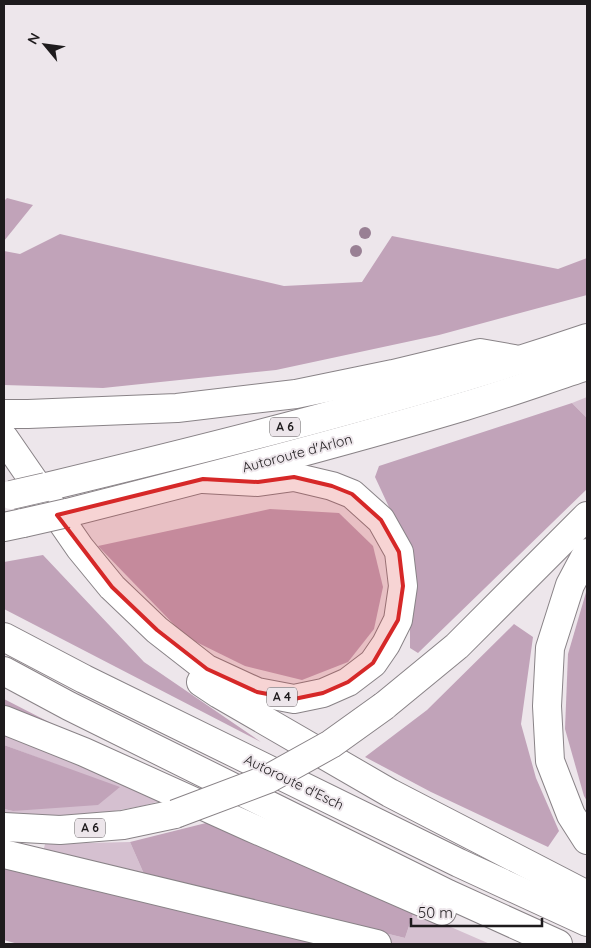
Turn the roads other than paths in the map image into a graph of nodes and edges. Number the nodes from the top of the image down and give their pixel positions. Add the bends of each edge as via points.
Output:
1 (587, 338) edge
2 (522, 360) junction
3 (587, 366) edge
4 (16, 414) edge
5 (4, 438) edge
6 (4, 461) edge
7 (203, 479) junction
8 (8, 496) edge
9 (587, 516) edge
10 (14, 525) edge
11 (587, 553) edge
12 (4, 637) edge
13 (4, 671) edge
14 (4, 720) edge
15 (4, 827) edge
16 (587, 840) edge
17 (4, 854) edge
18 (587, 895) edge
19 (587, 922) edge
20 (377, 944) edge
21 (520, 944) edge
22 (558, 944) edge

1 - 2 highway, Autoroute d'Arlon / A 6
2 - 4 highway via 480,353 296,394 178,408
2 - 8 highway, Autoroute d'Arlon / A 6, bridge via 340,413
3 - 7 highway, Autoroute d'Arlon / A 6 via 350,440
5 - 7 highway, A 4 via 80,548 112,586 157,630 207,669 257,692 294,699 323,694 348,682 373,663 398,620 403,586 399,552 381,520 352,494 294,477 258,482
6 - 18 highway via 101,594 144,639 181,667 219,694 390,793
7 - 10 highway, Autoroute d'Arlon / A 6, bridge
9 - 15 highway, A 6, bridge via 458,646 331,744 268,779 175,814 123,825 60,830
11 - 16 highway via 570,584 550,648 547,706 550,761 571,816
12 - 19 highway, Autoroute d'Esch via 450,859
13 - 22 highway via 448,894
14 - 21 highway via 84,752
17 - 20 highway

